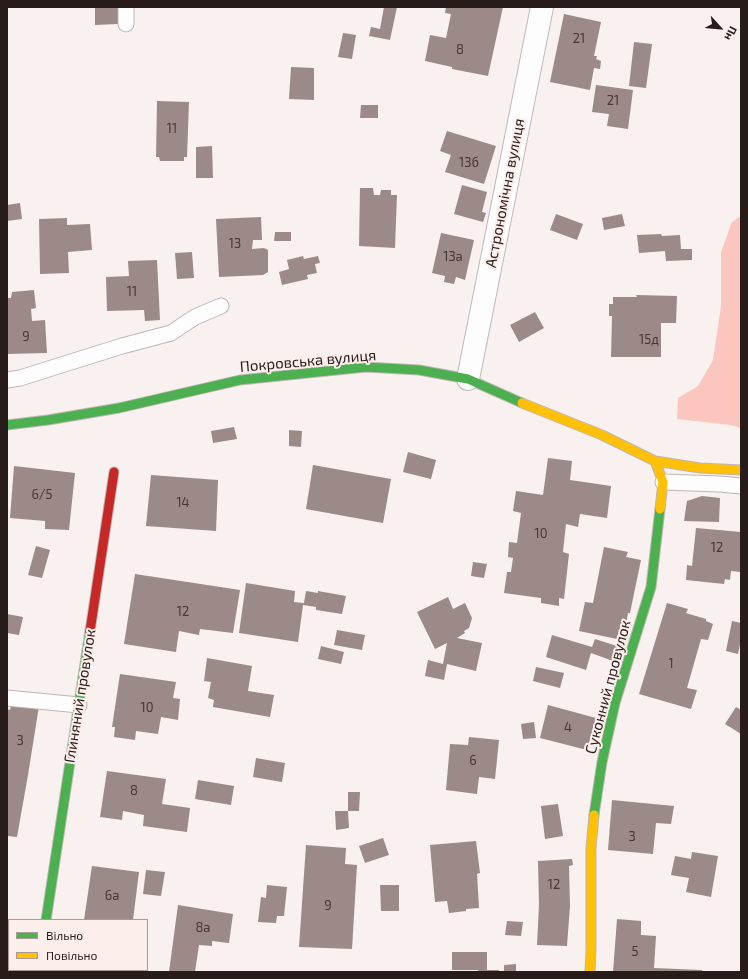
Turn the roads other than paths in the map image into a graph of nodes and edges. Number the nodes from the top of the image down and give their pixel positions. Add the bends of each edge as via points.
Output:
1 (126, 7) edge
2 (542, 7) edge
3 (126, 24) dead end
4 (221, 306) dead end
5 (468, 379) junction
6 (7, 380) edge
7 (7, 425) edge
8 (655, 461) junction
9 (741, 470) edge
10 (114, 472) dead end
11 (663, 482) junction
12 (741, 486) edge
13 (7, 698) edge
14 (79, 705) junction
15 (46, 919) edge
16 (590, 972) edge

1 - 3 lane
2 - 5 street, Астрономічна вулиця
4 - 6 lane via 195,317 170,333
5 - 7 street, Покровська вулиця via 419,370 366,367 240,380 119,408
5 - 8 street, Покровська вулиця via 602,435
8 - 9 street, Покровська вулиця via 700,468
8 - 11 street, Суконний провулок
10 - 14 street, Глиняний провулок
11 - 12 lane
11 - 16 street, Суконний провулок via 651,587 615,704 595,806 591,848
13 - 14 lane
14 - 15 street, Глиняний провулок

